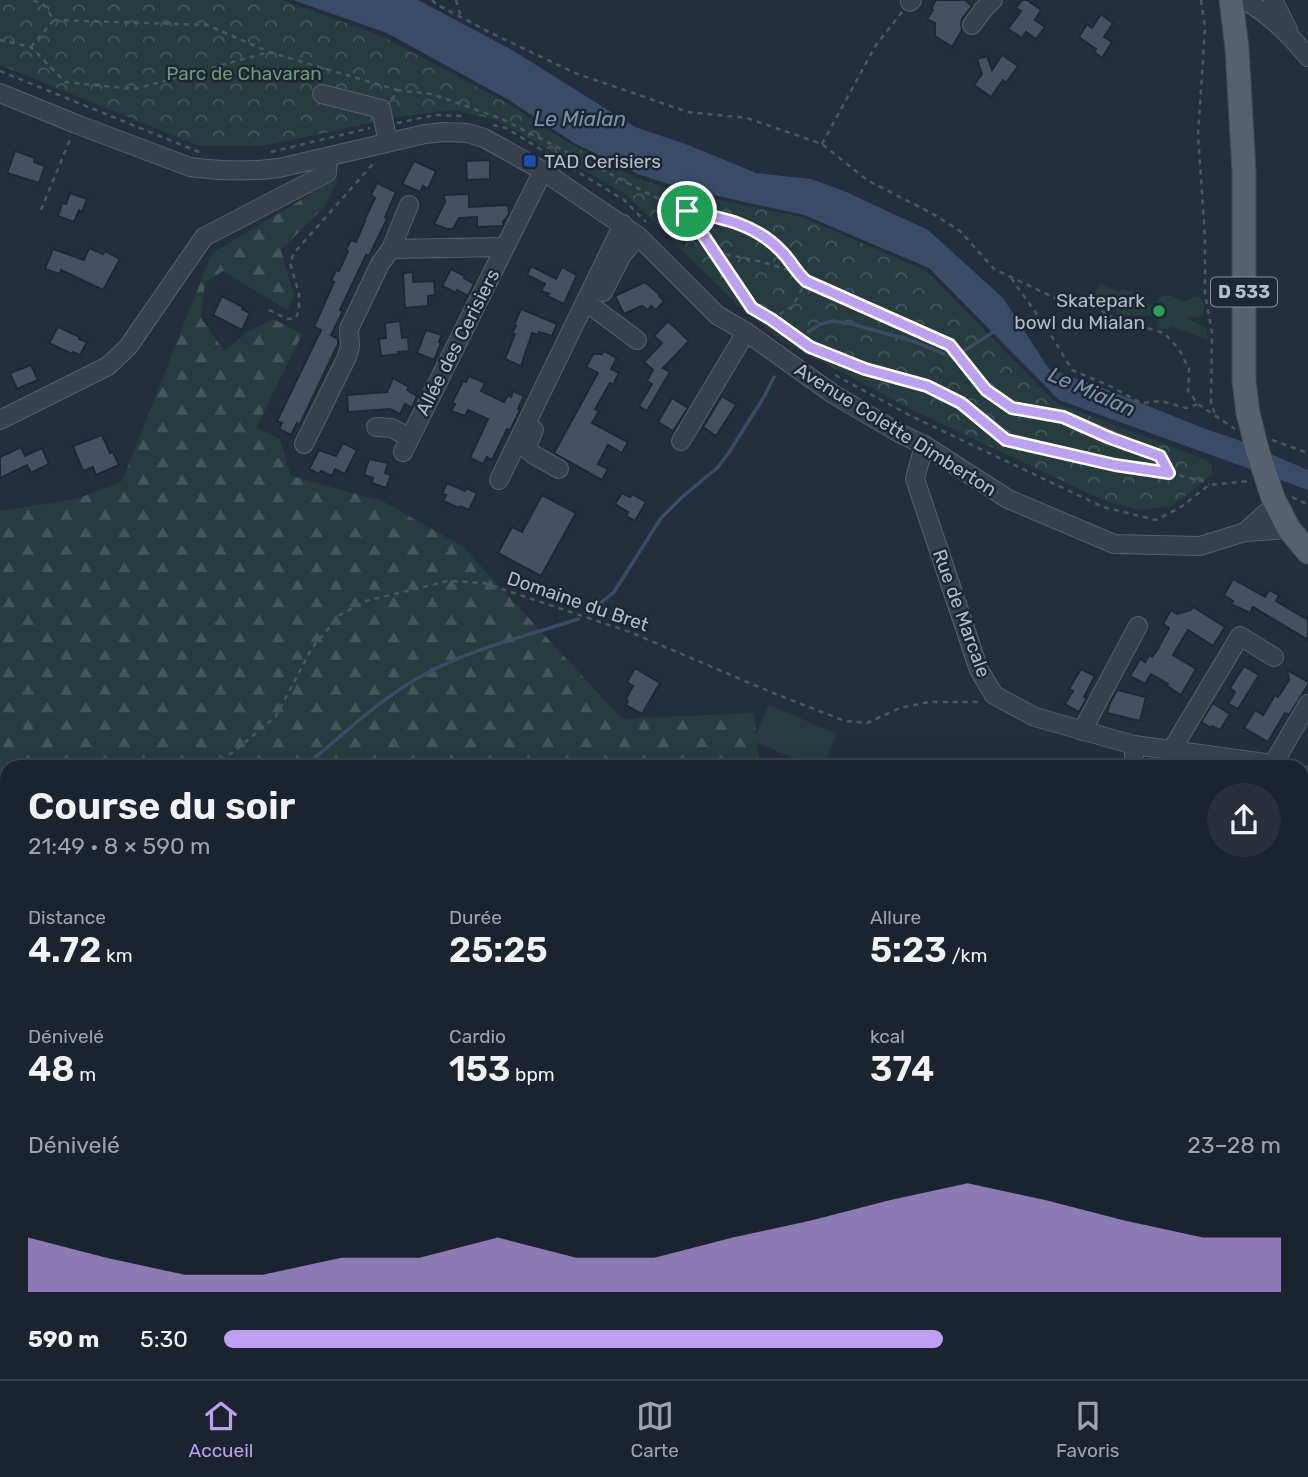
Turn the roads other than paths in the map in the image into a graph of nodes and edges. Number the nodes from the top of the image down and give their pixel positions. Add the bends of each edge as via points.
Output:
1 (1231, 0) edge
2 (1273, 0) edge
3 (1250, 1) edge
4 (983, 3) edge
5 (972, 25) dead end
6 (1292, 36) junction
7 (1308, 57) edge
8 (0, 93) edge
9 (322, 94) dead end
10 (382, 144) junction
11 (328, 157) junction
12 (543, 171) junction
13 (1244, 171) junction
14 (410, 205) dead end
15 (623, 224) junction
16 (638, 236) junction
17 (505, 247) junction
18 (391, 249) junction
19 (594, 308) junction
20 (746, 332) junction
21 (636, 340) dead end
22 (0, 420) edge
23 (376, 427) dead end
24 (681, 441) dead end
25 (304, 444) dead end
26 (924, 445) junction
27 (559, 469) dead end
28 (499, 480) dead end
29 (1275, 501) junction
30 (1289, 529) junction
31 (1245, 532) junction
32 (1308, 552) edge
33 (1138, 626) dead end
34 (1274, 657) dead end
35 (1308, 704) edge
36 (1082, 731) junction
37 (1133, 745) junction
38 (1171, 751) junction
39 (1134, 760) edge
40 (1234, 760) edge
41 (1279, 760) edge

1 - 13 main road, D 533
2 - 6 street
3 - 6 street
3 - 13 main road, D 533 via 1250,114
4 - 5 street
6 - 7 street
8 - 11 street, Avenue Colette Dimberton via 190,167 254,171
9 - 10 street via 381,109
10 - 11 street, Avenue Colette Dimberton
10 - 12 street, Avenue Colette Dimberton via 445,132 467,133
11 - 22 street via 327,173 204,237 128,347 108,366
12 - 15 street, Avenue Colette Dimberton
12 - 17 street, Allée des Cerisiers
13 - 29 main road, D 533, bridge via 1242,422
14 - 18 street
15 - 16 street, Avenue Colette Dimberton
15 - 28 street
16 - 19 street via 622,254
16 - 20 street, Avenue Colette Dimberton via 717,315
17 - 18 street, Allée des Cerisiers
17 - 23 street, Allée des Cerisiers via 406,445 392,428
18 - 25 street via 349,329 346,357
19 - 21 street
19 - 27 street via 526,449
20 - 24 street
20 - 26 street, Avenue Colette Dimberton via 833,394
26 - 31 street, Avenue Colette Dimberton via 1008,499 1114,544 1200,546
26 - 36 street, Rue de Marcale via 915,480 979,670 995,695 1035,717
29 - 30 main road, D 533
29 - 31 street, Avenue Colette Dimberton
30 - 31 street, Avenue Colette Dimberton
30 - 32 main road, D 533
33 - 36 street
34 - 38 street via 1240,636
35 - 41 street
36 - 37 street, Rue de Marcale
37 - 38 street, Rue de Marcale
37 - 39 street
38 - 40 street, Rue de Marcale

